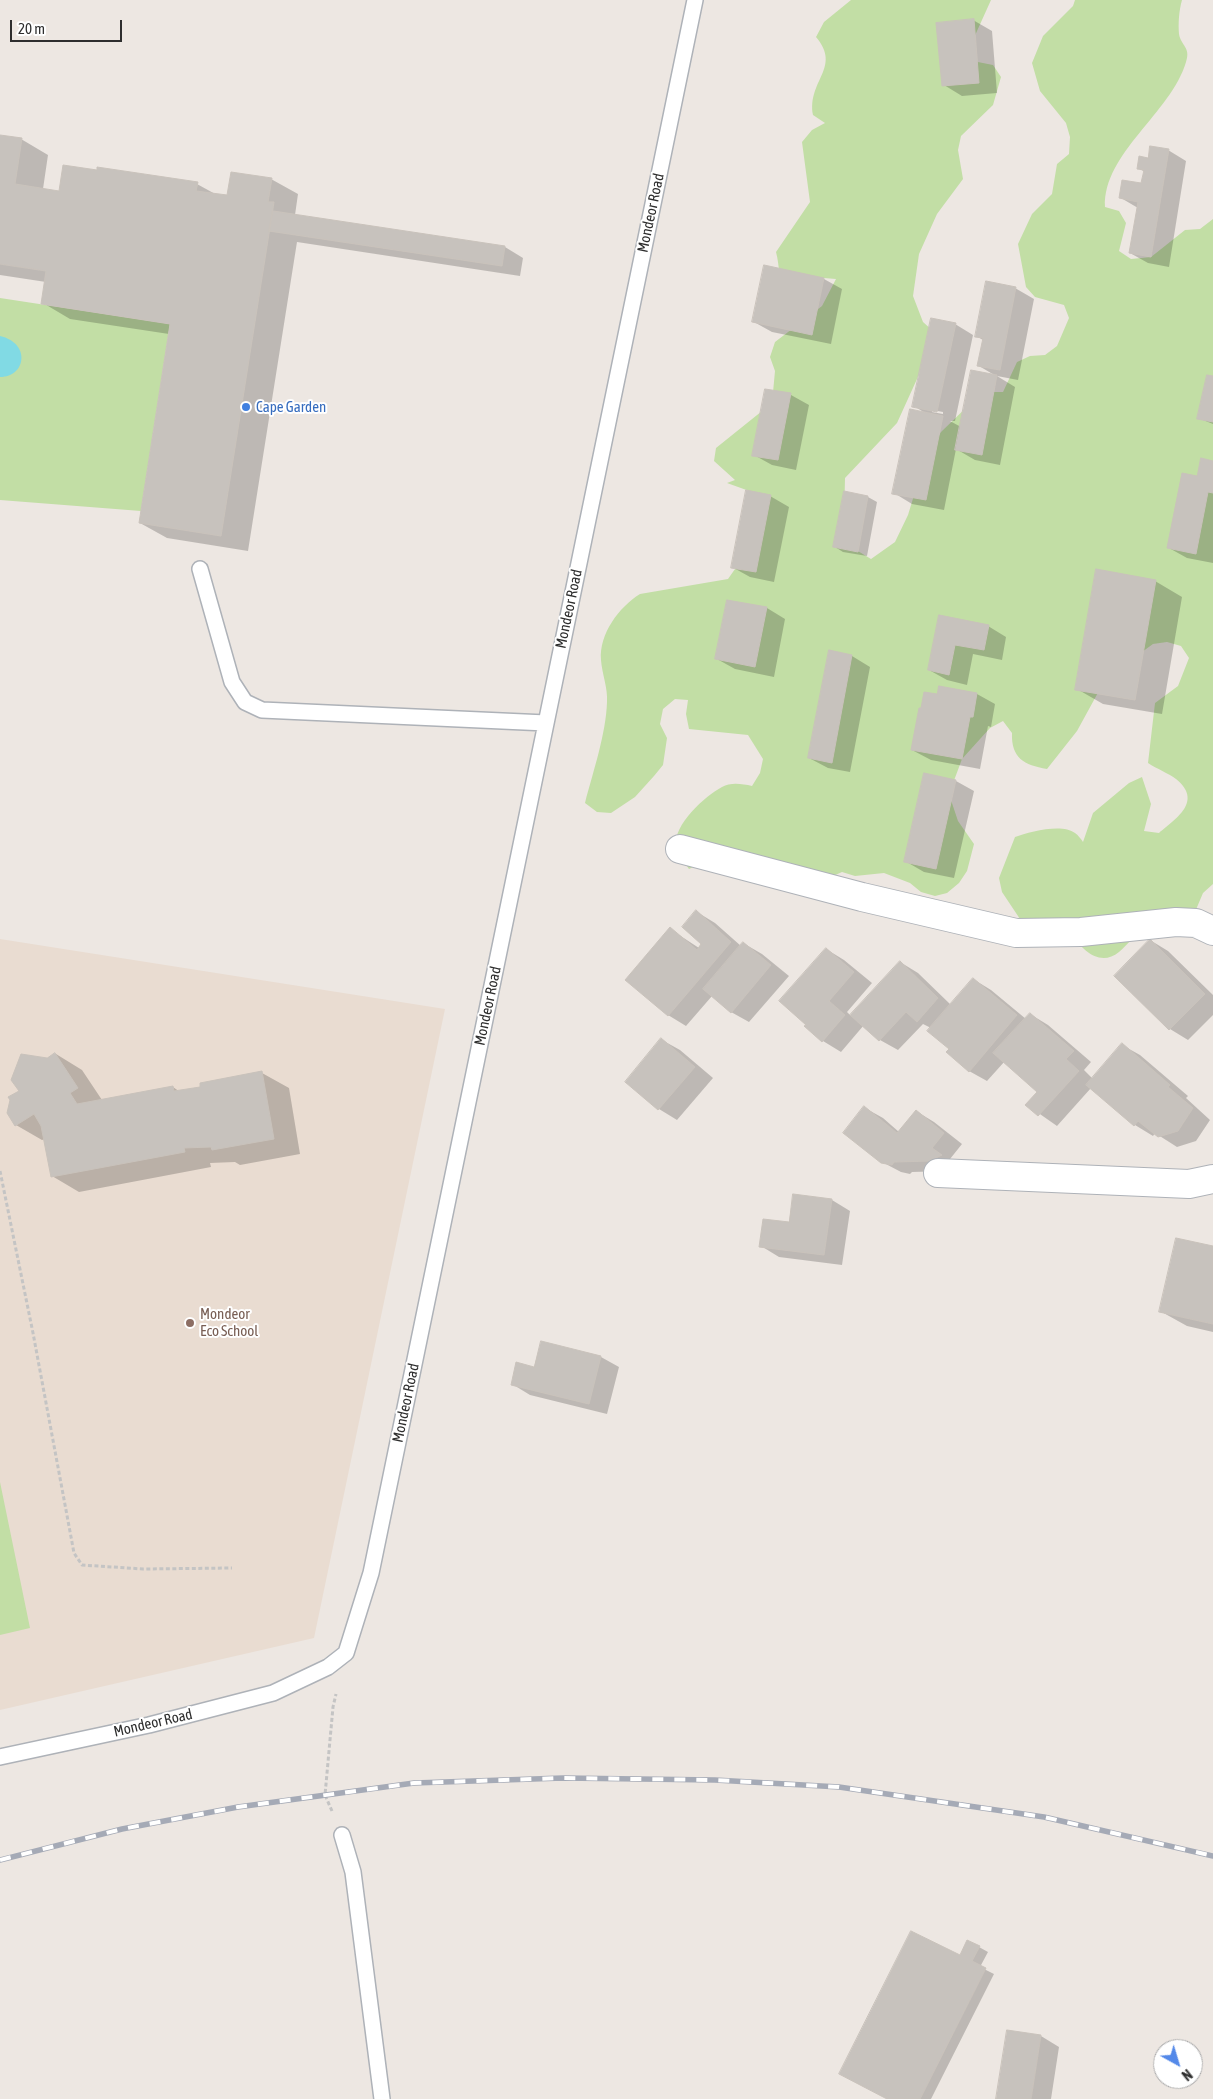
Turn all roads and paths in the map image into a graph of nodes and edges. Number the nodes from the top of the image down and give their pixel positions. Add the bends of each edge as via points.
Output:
1 (695, 0) edge
2 (200, 569) dead end
3 (546, 723) junction
4 (680, 849) dead end
5 (1213, 930) edge
6 (0, 1171) edge
7 (938, 1173) dead end
8 (1213, 1179) edge
9 (232, 1568) dead end
10 (333, 1707) dead end
11 (0, 1757) edge
12 (342, 1834) joint
13 (382, 2099) edge

1 - 3 lane, Mondeor Road
2 - 3 lane via 232,682 245,702 262,710
3 - 11 lane, Mondeor Road via 371,1572 346,1652 328,1667 273,1693 149,1725
4 - 5 street via 862,897 1016,932 1081,932 1176,922 1196,923
6 - 9 path via 34,1333 74,1553 82,1565 143,1569
7 - 8 street via 1189,1184
10 - 12 path via 325,1795
12 - 13 lane via 353,1872

